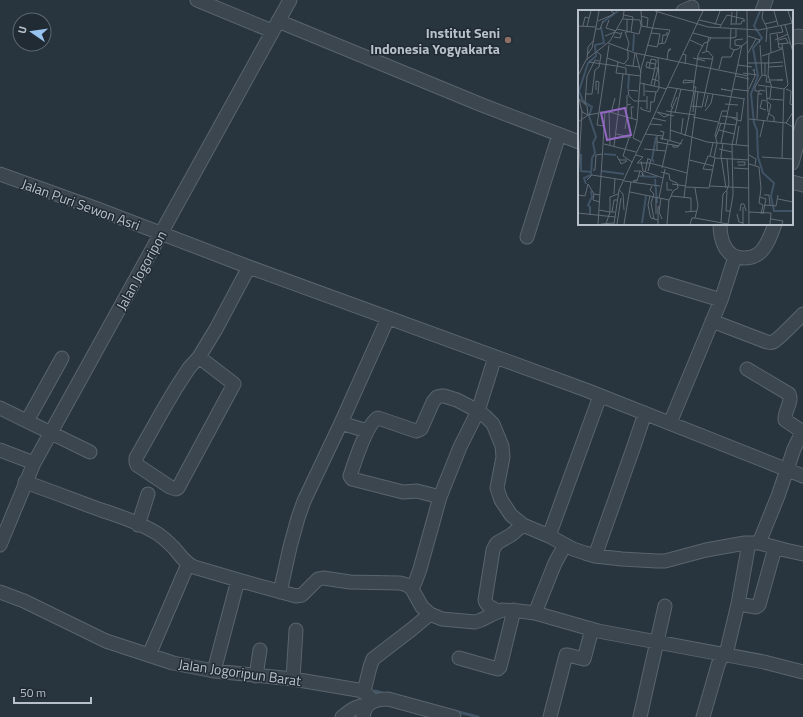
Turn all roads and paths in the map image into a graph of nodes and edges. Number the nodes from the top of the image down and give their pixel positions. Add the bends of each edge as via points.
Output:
1 (197, 0) edge
2 (290, 0) edge
3 (766, 0) edge
4 (762, 10) edge
5 (275, 26) junction
6 (803, 37) edge
7 (793, 38) edge
8 (803, 123) edge
9 (559, 135) junction
10 (578, 142) edge
11 (793, 160) edge
12 (0, 174) edge
13 (793, 182) edge
14 (803, 185) edge
15 (720, 225) edge
16 (775, 225) edge
17 (161, 234) junction
18 (527, 237) dead end
19 (735, 257) junction
20 (249, 267) junction
21 (666, 283) dead end
22 (721, 300) junction
23 (803, 314) edge
24 (388, 318) junction
25 (712, 321) junction
26 (199, 356) junction
27 (495, 357) junction
28 (62, 358) dead end
29 (747, 369) dead end
30 (600, 396) junction
31 (0, 408) edge
32 (478, 411) junction
33 (645, 413) junction
34 (27, 421) junction
35 (341, 423) junction
36 (670, 423) junction
37 (51, 432) junction
38 (367, 432) junction
39 (803, 432) edge
40 (0, 450) edge
41 (90, 452) dead end
42 (34, 463) junction
43 (787, 470) junction
44 (803, 476) edge
45 (25, 482) junction
46 (148, 494) dead end
47 (440, 497) junction
48 (522, 524) junction
49 (138, 525) junction
50 (4, 526) edge
51 (549, 536) junction
52 (754, 543) junction
53 (0, 545) edge
54 (564, 545) junction
55 (775, 548) junction
56 (803, 554) edge
57 (595, 556) junction
58 (188, 564) junction
59 (238, 580) junction
60 (412, 589) junction
61 (0, 592) edge
62 (280, 592) junction
63 (738, 604) junction
64 (665, 606) dead end
65 (514, 610) junction
66 (498, 611) junction
67 (535, 613) junction
68 (430, 614) junction
69 (592, 629) junction
70 (296, 630) dead end
71 (656, 642) junction
72 (260, 650) dead end
73 (149, 655) junction
74 (723, 655) junction
75 (459, 658) dead end
76 (214, 671) junction
77 (803, 672) edge
78 (256, 676) junction
79 (293, 679) junction
80 (364, 691) junction
81 (368, 708) edge
82 (342, 717) edge
83 (454, 717) edge
84 (550, 717) edge
85 (640, 717) edge
86 (703, 717) edge

1 - 5 street
2 - 5 street, Jalan Jogoripon
3 - 4 street
5 - 9 street
5 - 17 street, Jalan Jogoripon
6 - 7 street
8 - 11 street
9 - 10 street
9 - 18 street
12 - 17 street, Jalan Puri Sewon Asri
13 - 14 street
15 - 19 street via 722,242
16 - 19 street via 759,254 747,258
17 - 20 street, Jalan Puri Sewon Asri
17 - 37 street, Jalan Jogoripon
19 - 22 street
20 - 24 street, Jalan Puri Sewon Asri
20 - 26 street
21 - 22 street
22 - 25 street
23 - 25 street via 780,337 771,342
24 - 27 street, Jalan Puri Sewon Asri
24 - 35 street
25 - 36 street
26 - 26 street via 166,405 136,462 176,489 234,384
27 - 30 street, Jalan Puri Sewon Asri
27 - 32 street
28 - 34 street
29 - 39 street via 789,394 791,399 785,420
30 - 33 street, Jalan Puri Sewon Asri
30 - 51 street
31 - 34 street
32 - 38 street via 457,400 441,396 433,402 419,430 411,430 378,418
32 - 47 street
32 - 48 street via 492,424 502,446 503,457 497,488 499,496 511,515
33 - 36 street, Jalan Puri Sewon Asri
33 - 57 street
34 - 37 street
35 - 38 street
35 - 62 street via 304,501
36 - 43 street, Jalan Puri Sewon Asri
37 - 41 street
37 - 42 street, Jalan Jogoripon
38 - 47 street via 350,475 352,479 403,492 417,491
39 - 43 street
40 - 42 street
42 - 45 street, Jalan Jogoripon
43 - 44 street, Jalan Puri Sewon Asri
43 - 52 street via 778,496
45 - 49 street
45 - 50 street, Jalan Jogoripon
46 - 49 street
47 - 60 street
48 - 51 street
48 - 66 street via 497,542 493,550 485,602
49 - 58 street via 167,541
50 - 53 street, Jalan Jogoripon
51 - 54 street
52 - 55 street
52 - 57 street via 706,550 665,561
52 - 63 street via 746,563
54 - 57 street
54 - 67 street
55 - 56 street
55 - 63 street via 759,606
58 - 59 street
58 - 73 street
59 - 62 street
59 - 76 street
60 - 62 street via 396,582 350,582 323,578 318,579 299,596
60 - 68 street via 422,607
61 - 73 street, Jalan Jogoripun Barat via 106,641
63 - 74 street via 728,647
64 - 71 street
65 - 66 street
65 - 67 street
65 - 75 street via 498,669
66 - 68 street via 475,622 442,619
67 - 69 street
68 - 80 street via 373,659
69 - 71 street
69 - 84 street via 588,660 566,655
70 - 79 street
71 - 74 street
71 - 85 street
72 - 78 street
73 - 76 street, Jalan Jogoripun Barat
74 - 77 street
74 - 86 street
76 - 78 street, Jalan Jogoripun Barat
78 - 79 street, Jalan Jogoripun Barat
79 - 80 street, Jalan Jogoripun Barat
80 - 81 street via 370,696
81 - 82 street via 355,707
81 - 83 street via 380,699 388,699

